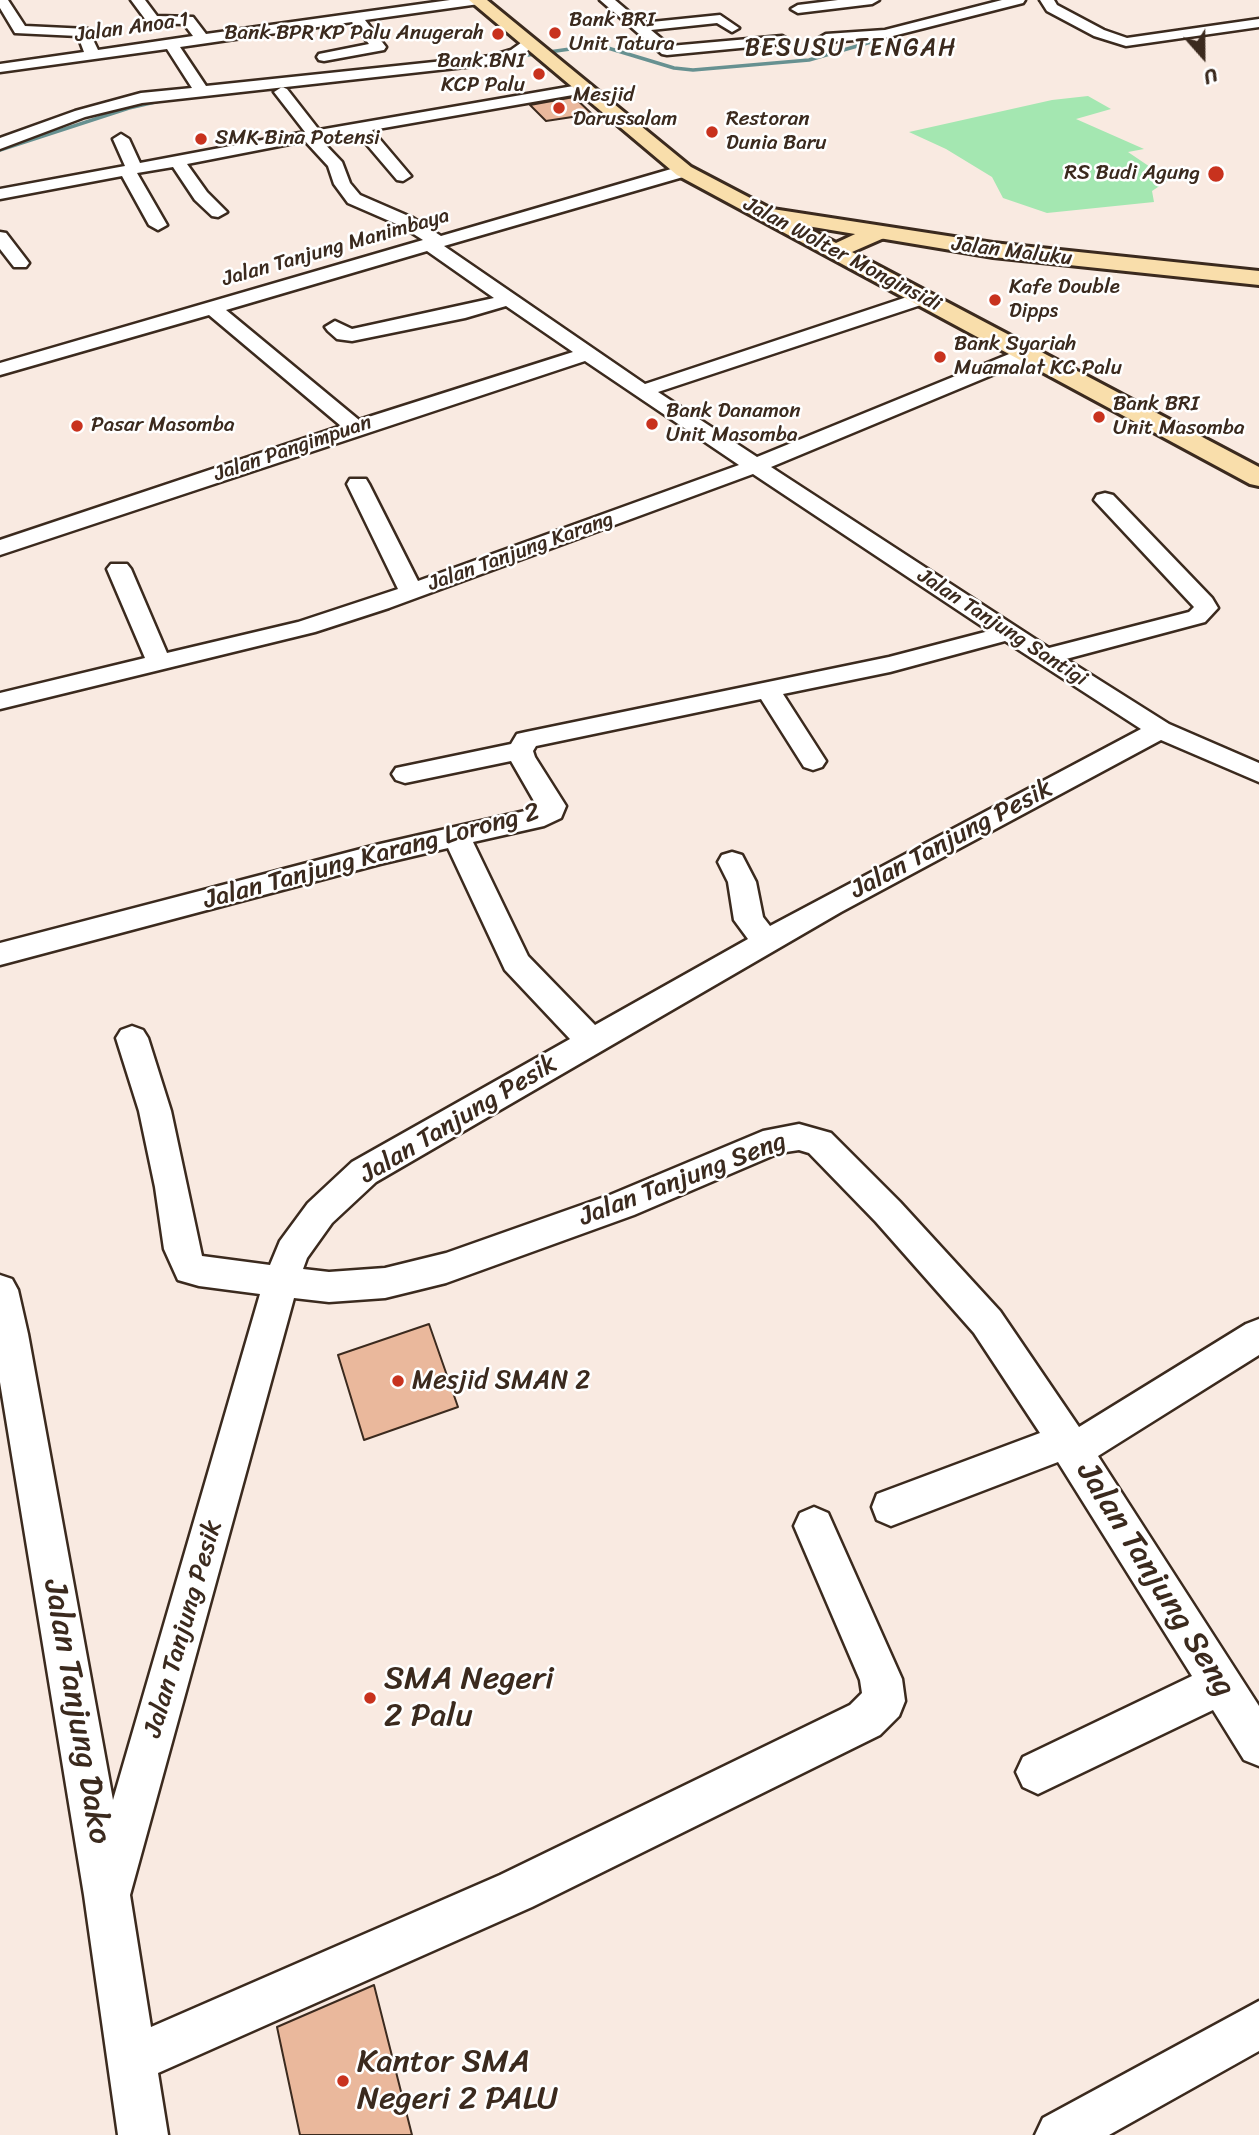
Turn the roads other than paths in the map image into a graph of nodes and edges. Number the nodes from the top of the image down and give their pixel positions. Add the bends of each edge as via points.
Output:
1 (0, 0) edge
2 (138, 0) edge
3 (478, 0) edge
4 (607, 0) edge
5 (872, 0) edge
6 (1017, 0) edge
7 (1072, 0) edge
8 (841, 4) junction
9 (1049, 5) edge
10 (798, 9) dead end
11 (356, 18) junction
12 (1259, 23) edge
13 (641, 27) junction
14 (732, 28) dead end
15 (55, 32) junction
16 (885, 34) junction
17 (826, 38) dead end
18 (202, 40) junction
19 (782, 40) dead end
20 (171, 44) junction
21 (532, 44) junction
22 (93, 55) junction
23 (324, 57) dead end
24 (65, 59) junction
25 (0, 68) edge
26 (585, 89) junction
27 (202, 91) junction
28 (282, 92) dead end
29 (361, 127) junction
30 (312, 136) junction
31 (121, 139) dead end
32 (0, 144) edge
33 (177, 161) junction
34 (131, 169) junction
35 (684, 171) junction
36 (403, 176) dead end
37 (0, 194) edge
38 (218, 212) dead end
39 (766, 214) junction
40 (158, 225) dead end
41 (877, 233) junction
42 (0, 237) edge
43 (434, 243) junction
44 (837, 251) junction
45 (20, 263) dead end
46 (1259, 278) edge
47 (923, 298) junction
48 (510, 299) junction
49 (211, 307) junction
50 (335, 327) dead end
51 (587, 354) junction
52 (1026, 354) junction
53 (0, 369) edge
54 (642, 391) junction
55 (356, 428) junction
56 (755, 466) junction
57 (1259, 478) edge
58 (358, 484) dead end
59 (1105, 500) dead end
60 (0, 548) edge
61 (119, 569) dead end
62 (411, 592) junction
63 (1009, 632) junction
64 (1045, 657) junction
65 (159, 663) junction
66 (768, 690) junction
67 (0, 701) edge
68 (1160, 730) junction
69 (520, 751) junction
70 (813, 761) dead end
71 (1259, 773) edge
72 (405, 774) dead end
73 (457, 837) junction
74 (732, 862) dead end
75 (766, 942) junction
76 (0, 954) edge
77 (132, 1038) dead end
78 (592, 1042) junction
79 (282, 1279) junction
80 (0, 1290) edge
81 (1259, 1335) edge
82 (1069, 1446) junction
83 (891, 1507) dead end
84 (814, 1526) dead end
85 (1222, 1685) junction
86 (1259, 1745) edge
87 (1038, 1772) dead end
88 (107, 1895) junction
89 (1259, 2025) edge
90 (131, 2060) junction
91 (143, 2135) edge
92 (1060, 2135) edge

1 - 15 street via 20,30
2 - 18 street via 153,20 188,20
3 - 11 street, Jalan Anoa 1
3 - 21 main road, Jalan Wolter Monginsidi
4 - 13 street
5 - 8 street
6 - 16 street
7 - 9 street
8 - 10 street
8 - 16 street
9 - 12 street via 1099,33 1126,42
11 - 18 street, Jalan Anoa 1
11 - 23 street via 379,47
13 - 14 street via 720,19
13 - 19 street via 667,51
15 - 22 street via 83,32
15 - 24 street
16 - 17 street
18 - 20 street, Jalan Anoa 1
20 - 22 street, Jalan Anoa 1
20 - 27 street
21 - 26 main road, Jalan Wolter Monginsidi
21 - 27 street via 497,59
22 - 24 street, Jalan Anoa 1
24 - 25 street, Jalan Anoa 1
26 - 29 street
26 - 35 main road, Jalan Wolter Monginsidi
27 - 32 street via 141,98 90,111
28 - 30 street
29 - 30 street
29 - 36 street
30 - 33 street
30 - 43 street via 336,165 342,184 354,199 407,222
31 - 34 street
33 - 34 street
33 - 38 street
34 - 37 street
34 - 40 street
35 - 39 main road, Jalan Wolter Monginsidi
35 - 43 street, Jalan Tanjung Manimbaya
39 - 41 main road, Jalan Maluku
39 - 44 main road, Jalan Wolter Monginsidi
41 - 44 main road
41 - 46 main road, Jalan Maluku via 1025,254
42 - 45 street
43 - 48 street
43 - 49 street, Jalan Tanjung Manimbaya
44 - 47 main road, Jalan Wolter Monginsidi
47 - 52 main road, Jalan Wolter Monginsidi
47 - 54 street
48 - 50 street via 359,334 346,336
48 - 51 street
49 - 53 street, Jalan Tanjung Manimbaya
49 - 55 street
51 - 54 street
51 - 55 street, Jalan Pangimpuan
52 - 56 street, Jalan Tanjung Karang
52 - 57 main road, Jalan Wolter Monginsidi
54 - 56 street
55 - 60 street, Jalan Pangimpuan
56 - 62 street, Jalan Tanjung Karang
56 - 63 street, Jalan Tanjung Santigi
58 - 62 street
59 - 64 street via 1205,603 1205,613
61 - 65 street
62 - 65 street, Jalan Tanjung Karang via 306,627
63 - 64 street, Jalan Tanjung Santigi
63 - 66 street
64 - 68 street, Jalan Tanjung Santigi
65 - 67 street, Jalan Tanjung Karang
66 - 69 street via 526,740
66 - 70 street
68 - 71 street, Jalan Tanjung Santigi
68 - 75 street, Jalan Tanjung Pesik
69 - 72 street
69 - 73 street, Jalan Tanjung Karang Lorong 2 via 552,806 551,812
73 - 76 street, Jalan Tanjung Karang Lorong 2
73 - 78 street via 516,962
74 - 75 street via 742,882 749,920
75 - 78 street, Jalan Tanjung Pesik
77 - 79 street, Jalan Tanjung Seng via 155,1111 186,1263 199,1271
78 - 79 street, Jalan Tanjung Pesik via 364,1172 320,1213 292,1251
79 - 82 street, Jalan Tanjung Seng via 328,1286 385,1283 446,1268 622,1205 775,1140 809,1139 819,1142 888,1212 987,1322
79 - 88 street, Jalan Tanjung Pesik
80 - 88 street, Jalan Tanjung Dako
81 - 82 street, Jalan Tanjung Seng via 1182,1385
82 - 83 street
82 - 85 street, Jalan Tanjung Seng
84 - 90 street via 881,1679 884,1701 865,1720 516,1891
85 - 86 street, Jalan Tanjung Seng
85 - 87 street
88 - 90 street, Jalan Tanjung Dako
89 - 92 street
90 - 91 street, Jalan Tanjung Dako

